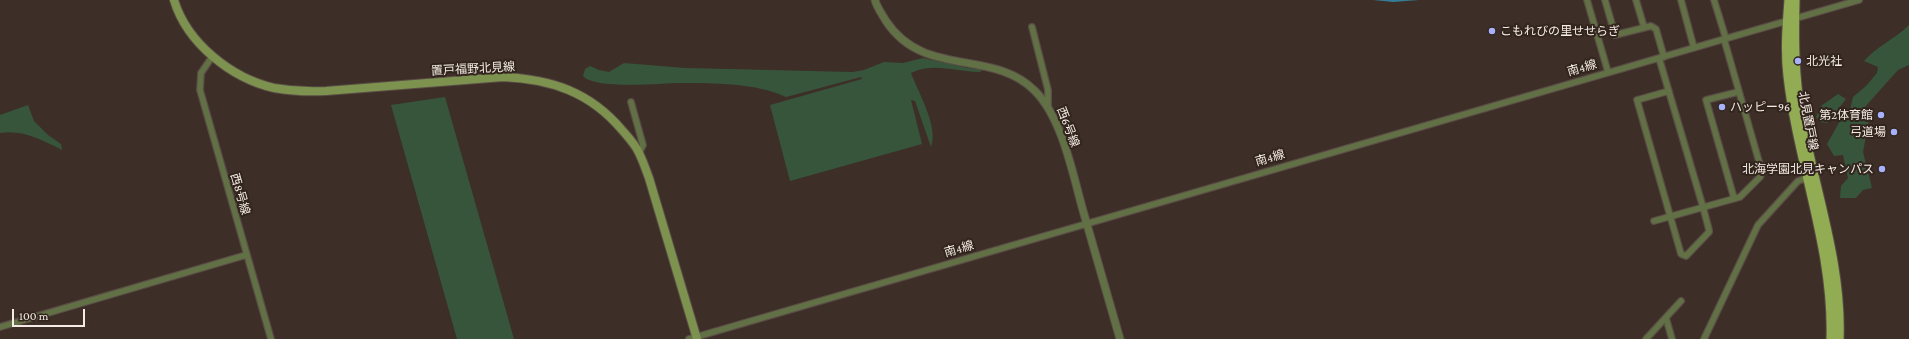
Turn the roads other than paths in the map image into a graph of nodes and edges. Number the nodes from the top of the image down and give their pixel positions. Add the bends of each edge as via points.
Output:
1 (174, 0) edge
2 (875, 0) edge
3 (1587, 0) edge
4 (1605, 0) edge
5 (1636, 0) edge
6 (1681, 0) edge
7 (1714, 0) edge
8 (1789, 0) edge
9 (1795, 0) edge
10 (1859, 0) edge
11 (1791, 19) junction
12 (1032, 26) dead end
13 (1644, 27) junction
14 (1725, 39) junction
15 (1694, 48) junction
16 (212, 56) junction
17 (1662, 57) junction
18 (1608, 72) junction
19 (1669, 91) junction
20 (1738, 92) junction
21 (631, 102) dead end
22 (1048, 106) junction
23 (639, 152) junction
24 (1811, 177) junction
25 (1734, 198) junction
26 (1703, 207) junction
27 (1671, 217) junction
28 (1654, 221) dead end
29 (1086, 223) junction
30 (246, 255) junction
31 (1681, 301) dead end
32 (1666, 318) junction
33 (0, 327) edge
34 (694, 338) edge
35 (271, 339) edge
36 (1120, 339) edge
37 (1646, 339) edge
38 (1672, 339) edge
39 (1704, 339) edge
40 (1831, 339) edge
41 (1839, 339) edge

1 - 16 main road, 置戸福野北見線 via 177,10 192,34
2 - 22 street, 西6号線 via 891,28 902,40 918,50 932,56 1009,73 1035,90
3 - 18 street
4 - 13 street via 1615,35
5 - 13 street
6 - 15 street
7 - 14 street
8 - 11 main road, 北見置戸線
9 - 11 main road, 北見置戸線
10 - 11 street, 南4線
11 - 14 street, 南4線
11 - 24 main road, 北見置戸線 via 1795,74
12 - 22 street via 1048,90
13 - 17 street via 1651,26 1656,29
14 - 15 street, 南4線
14 - 20 street
15 - 17 street, 南4線
16 - 23 main road, 置戸福野北見線 via 244,78 299,92 503,77 544,81 574,92 599,107 617,124
16 - 30 street, 西8号線 via 201,72 200,90
17 - 18 street, 南4線
17 - 19 street
18 - 29 street, 南4線
19 - 26 street
19 - 27 street via 1637,100
20 - 25 street via 1762,172 1740,197
20 - 25 street via 1706,100
21 - 23 street via 643,145
22 - 29 street, 西6号線 via 1057,125
23 - 34 main road, 置戸福野北見線 via 649,178
24 - 39 street via 1798,181 1758,225
24 - 40 main road, 北見置戸線 via 1829,283
24 - 41 main road, 北見置戸線 via 1836,281
25 - 26 street
26 - 27 street
26 - 27 street via 1709,232 1686,256 1681,254
27 - 28 street
29 - 34 street, 南4線
29 - 36 street, 西6号線
30 - 33 street
30 - 35 street, 西8号線
31 - 32 street
32 - 37 street
32 - 38 street

